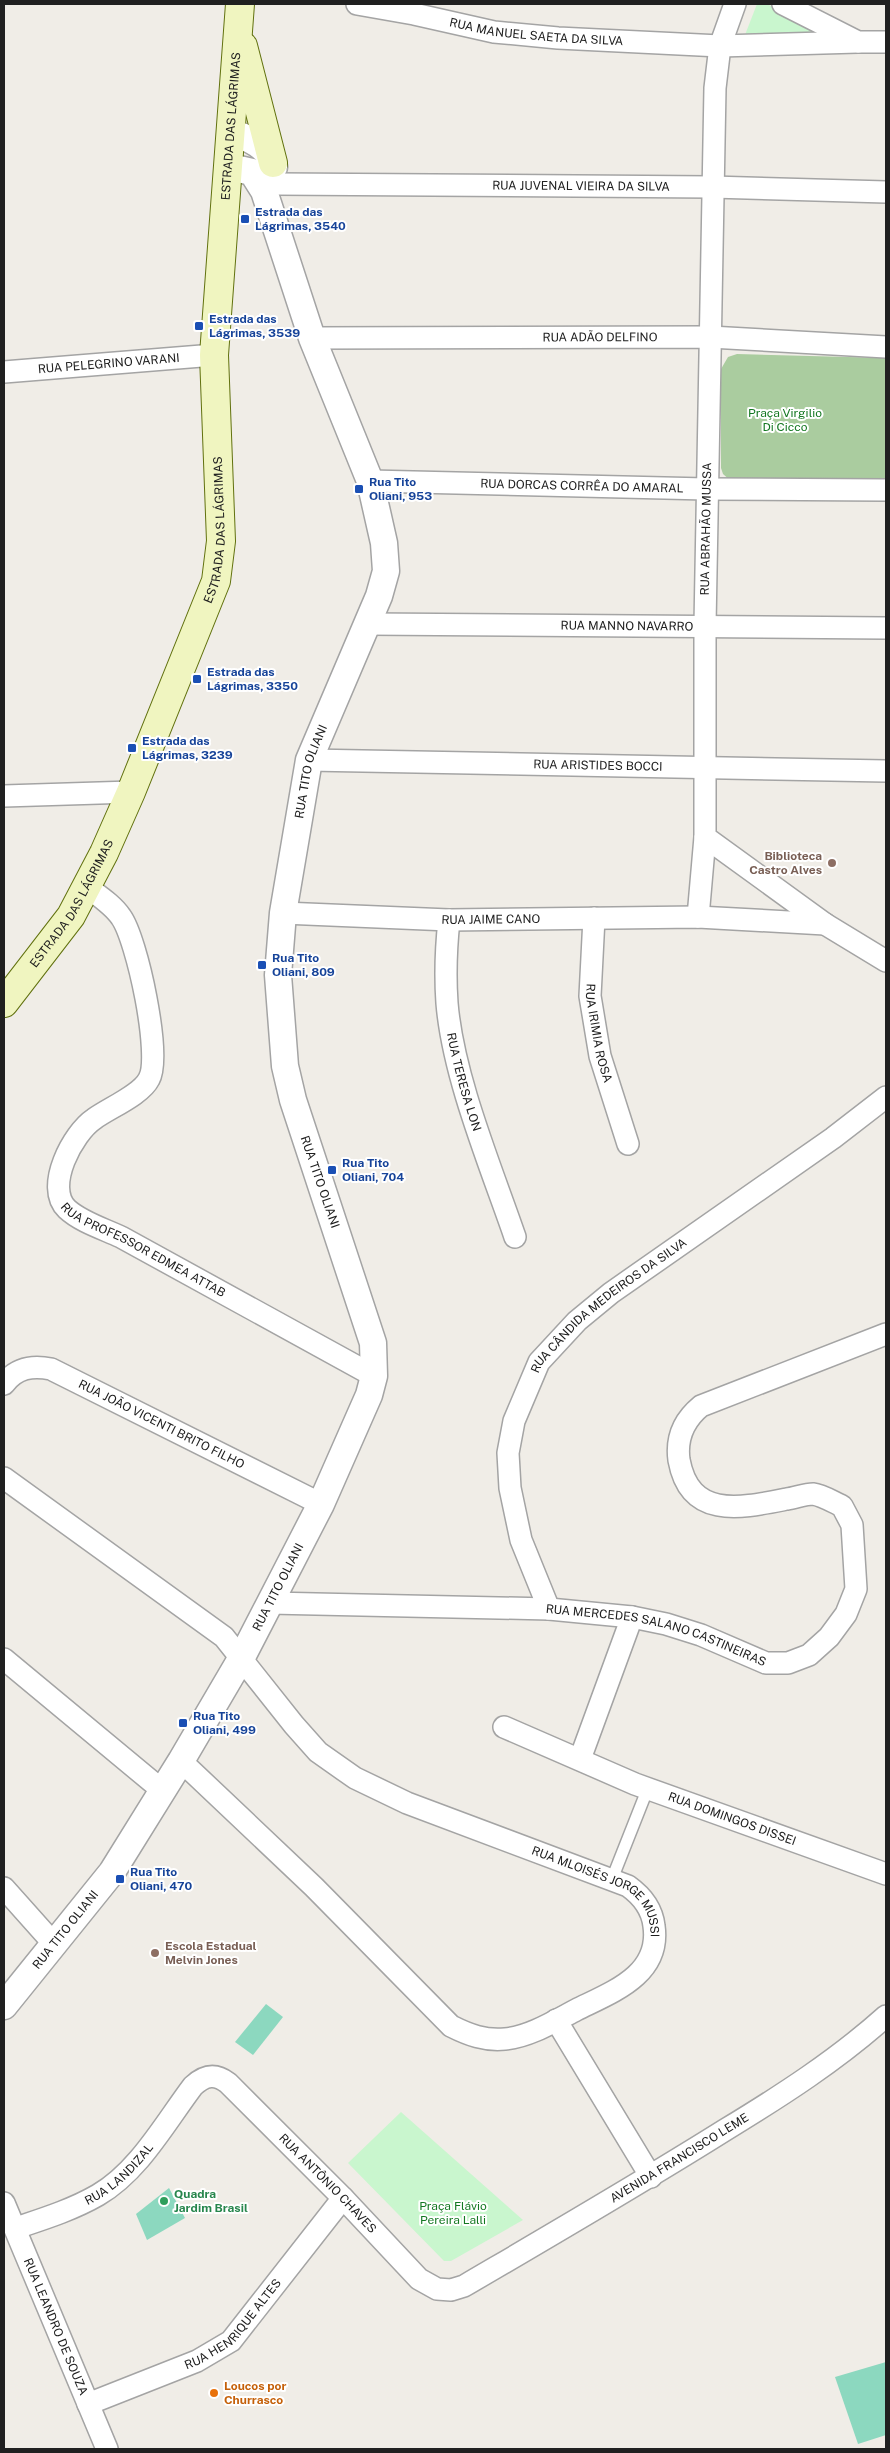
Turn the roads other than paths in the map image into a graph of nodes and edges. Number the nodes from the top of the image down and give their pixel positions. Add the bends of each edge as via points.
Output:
1 (357, 4) edge
2 (736, 4) edge
3 (783, 4) edge
4 (239, 16) edge
5 (858, 42) junction
6 (886, 42) edge
7 (720, 46) junction
8 (231, 133) junction
9 (230, 167) junction
10 (274, 173) junction
11 (712, 187) junction
12 (886, 192) edge
13 (293, 284) junction
14 (710, 337) junction
15 (312, 338) junction
16 (886, 347) edge
17 (214, 355) junction
18 (4, 372) edge
19 (370, 481) junction
20 (706, 489) junction
21 (886, 490) edge
22 (367, 624) junction
23 (705, 625) junction
24 (886, 628) edge
25 (309, 760) junction
26 (705, 769) junction
27 (886, 771) edge
28 (131, 792) junction
29 (4, 796) edge
30 (705, 837) junction
31 (87, 887) junction
32 (283, 914) junction
33 (698, 917) junction
34 (594, 918) junction
35 (449, 920) junction
36 (825, 924) junction
37 (886, 961) edge
38 (4, 1003) edge
39 (886, 1097) edge
40 (628, 1144) dead end
41 (515, 1238) dead end
42 (886, 1334) edge
43 (374, 1376) junction
44 (4, 1384) edge
45 (4, 1478) edge
46 (320, 1504) junction
47 (270, 1603) junction
48 (549, 1609) junction
49 (632, 1617) junction
50 (242, 1657) junction
51 (4, 1659) edge
52 (504, 1727) dead end
53 (580, 1760) junction
54 (182, 1761) junction
55 (648, 1788) junction
56 (164, 1791) junction
57 (886, 1874) edge
58 (612, 1879) junction
59 (4, 1888) edge
60 (54, 1944) junction
61 (4, 2006) edge
62 (886, 2016) edge
63 (556, 2020) junction
64 (193, 2086) joint
65 (651, 2177) junction
66 (343, 2198) junction
67 (4, 2203) edge
68 (16, 2228) junction
69 (464, 2286) joint
70 (88, 2404) junction
71 (107, 2449) edge

1 - 7 street, RUA MANUEL SAETA DA SILVA via 494,32
2 - 7 street, RUA ABRAHÃO MUSSA
3 - 5 street
4 - 8 main road, ESTRADA DAS LÁGRIMAS
4 - 10 main road
5 - 6 street, RUA MANUEL SAETA DA SILVA
5 - 7 street, RUA MANUEL SAETA DA SILVA
7 - 11 street, RUA ABRAHÃO MUSSA via 715,88
8 - 9 main road, ESTRADA DAS LÁGRIMAS
8 - 10 street, RUA TITO OLIANI via 247,137 264,149
9 - 13 street, RUA TITO OLIANI via 245,169 258,179
9 - 17 main road, ESTRADA DAS LÁGRIMAS
10 - 11 street, RUA JUVENAL VIEIRA DA SILVA
10 - 13 street, RUA TITO OLIANI
11 - 12 street, RUA JUVENAL VIEIRA DA SILVA
11 - 14 street, RUA ABRAHÃO MUSSA
13 - 15 street, RUA TITO OLIANI
14 - 15 street, RUA ADÃO DELFINO
14 - 16 street, RUA ADÃO DELFINO
14 - 20 street, RUA ABRAHÃO MUSSA
15 - 19 street, RUA TITO OLIANI
17 - 18 street, RUA PELEGRINO VARANI
17 - 28 main road, ESTRADA DAS LÁGRIMAS via 222,541 216,581
19 - 20 street, RUA DORCAS CORRÊA DO AMARAL
19 - 22 street, RUA TITO OLIANI via 384,543 386,571
20 - 21 street, RUA DORCAS CORRÊA DO AMARAL
20 - 23 street, RUA ABRAHÃO MUSSA
22 - 23 street, RUA MANNO NAVARRO
22 - 25 street, RUA TITO OLIANI
23 - 24 street, RUA MANNO NAVARRO
23 - 26 street, RUA ABRAHÃO MUSSA
25 - 26 street, RUA ARISTIDES BOCCI
25 - 32 street, RUA TITO OLIANI
26 - 27 street, RUA ARISTIDES BOCCI
26 - 30 street, RUA ABRAHÃO MUSSA
28 - 29 street
28 - 31 main road, ESTRADA DAS LÁGRIMAS
30 - 33 street, RUA ABRAHÃO MUSSA
30 - 36 street
31 - 38 main road, ESTRADA DAS LÁGRIMAS via 71,916
31 - 43 street, RUA PROFESSOR EDMEA ATTAB via 121,916 128,929 146,1000 154,1056 149,1080 141,1089 92,1120 76,1137 63,1161 58,1182 63,1204 82,1219 121,1237
32 - 35 street, RUA JAIME CANO
32 - 43 street, RUA TITO OLIANI via 278,975 285,1066 293,1100 373,1342
33 - 34 street, RUA JAIME CANO
33 - 36 street, RUA JAIME CANO
34 - 35 street, RUA JAIME CANO
34 - 40 street, RUA IRIMIA ROSA via 592,1006 600,1056
35 - 41 street, RUA TERESA LON via 445,963 447,1006 454,1042 466,1090
36 - 37 street
39 - 48 street, RUA CÂNDIDA MEDEIROS DA SILVA via 833,1138 612,1293 577,1321 539,1362 514,1421 508,1453 510,1488 521,1540
42 - 49 street, RUA MERCEDES SALANO CASTINEIRAS via 701,1406 689,1416 677,1449 689,1487 699,1499 716,1507 744,1506 813,1494 842,1506 852,1525 856,1589 846,1614 829,1638 808,1654 788,1663 766,1663 701,1635
43 - 46 street, RUA TITO OLIANI
44 - 46 street, RUA JOÃO VICENTI BRITO FILHO via 21,1368 51,1369
45 - 50 street via 224,1637
46 - 47 street, RUA TITO OLIANI
47 - 48 street, RUA MERCEDES SALANO CASTINEIRAS
47 - 50 street, RUA TITO OLIANI
48 - 49 street, RUA MERCEDES SALANO CASTINEIRAS
49 - 53 street
50 - 54 street, RUA TITO OLIANI
50 - 58 street, RUA MLOISÉS JORGE MUSSI via 318,1752 355,1778 407,1802
51 - 56 street
52 - 53 street, RUA DOMINGOS DISSEI
53 - 55 street, RUA DOMINGOS DISSEI
54 - 56 street, RUA TITO OLIANI
54 - 63 street, RUA MLOISÉS JORGE MUSSI via 314,1887 451,2026 488,2040 508,2039
55 - 57 street, RUA DOMINGOS DISSEI
55 - 58 lane
56 - 60 street, RUA TITO OLIANI via 112,1872
58 - 63 street, RUA MLOISÉS JORGE MUSSI via 639,1894 651,1912 655,1945 651,1957 643,1971 628,1984
59 - 60 street
60 - 61 street, RUA TITO OLIANI
62 - 65 street, AVENIDA FRANCISCO LEME via 862,2038 780,2096
63 - 65 street
64 - 66 street, RUA ANTÔNIO CHAVES via 208,2076 219,2077 228,2083
64 - 68 street, RUA LANDIZAL via 133,2166 116,2182 63,2212
65 - 69 street, AVENIDA FRANCISCO LEME
66 - 69 street, RUA ANTÔNIO CHAVES via 419,2279 437,2289 451,2290
66 - 70 street, RUA HENRIQUE ALTES via 232,2341 197,2361
67 - 68 street, RUA LEANDRO DE SOUZA
68 - 70 street, RUA LEANDRO DE SOUZA
70 - 71 street, RUA LEANDRO DE SOUZA

